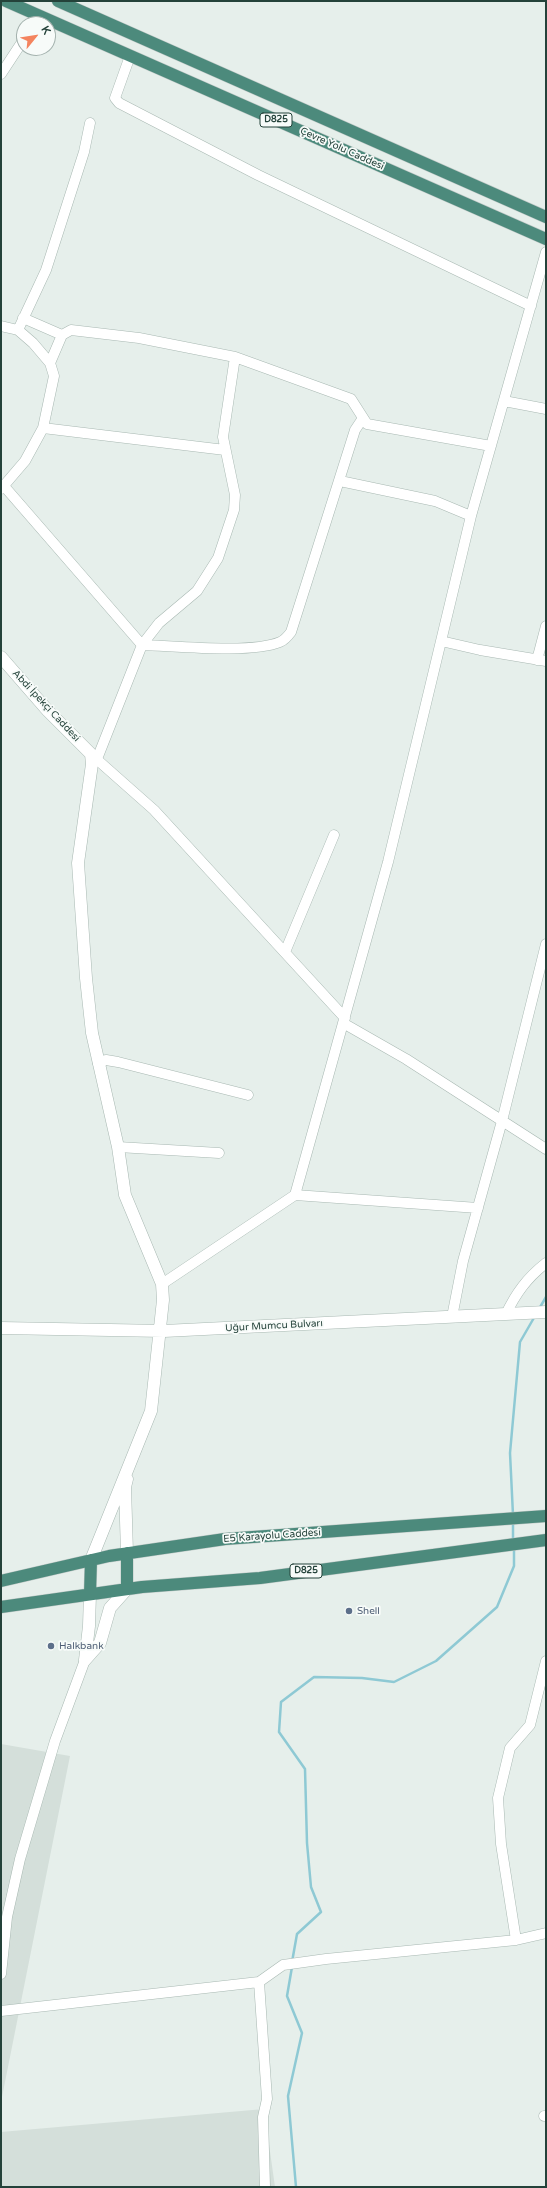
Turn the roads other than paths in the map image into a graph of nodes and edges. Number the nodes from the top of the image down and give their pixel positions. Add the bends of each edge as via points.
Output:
1 (6, 1) edge
2 (58, 1) edge
3 (30, 16) edge
4 (56, 28) edge
5 (16, 51) edge
6 (130, 56) junction
7 (1, 74) edge
8 (90, 123) dead end
9 (546, 218) edge
10 (546, 238) edge
11 (546, 252) edge
12 (531, 306) junction
13 (24, 318) junction
14 (1, 326) edge
15 (18, 330) junction
16 (62, 335) junction
17 (235, 357) junction
18 (50, 363) junction
19 (504, 401) junction
20 (546, 409) edge
21 (363, 418) junction
22 (43, 428) junction
23 (491, 446) junction
24 (225, 450) junction
25 (340, 481) junction
26 (2, 488) edge
27 (471, 516) junction
28 (546, 626) edge
29 (441, 641) junction
30 (142, 645) junction
31 (1, 657) edge
32 (542, 660) edge
33 (94, 757) junction
34 (334, 835) dead end
35 (546, 944) edge
36 (285, 952) junction
37 (344, 1020) junction
38 (98, 1063) junction
39 (248, 1095) dead end
40 (502, 1121) junction
41 (118, 1147) junction
42 (546, 1149) edge
43 (219, 1153) dead end
44 (295, 1195) junction
45 (478, 1208) junction
46 (546, 1263) edge
47 (162, 1284) junction
48 (546, 1312) edge
49 (506, 1314) junction
50 (452, 1317) junction
51 (1, 1328) edge
52 (160, 1331) junction
53 (132, 1455) junction
54 (541, 1516) edge
55 (543, 1540) edge
56 (127, 1553) junction
57 (91, 1560) junction
58 (1, 1581) edge
59 (127, 1589) junction
60 (90, 1594) junction
61 (1, 1607) edge
62 (85, 1660) junction
63 (546, 1661) edge
64 (546, 1933) edge
65 (516, 1940) junction
66 (1, 1974) edge
67 (259, 1982) junction
68 (1, 2011) edge
69 (265, 2187) edge

1 - 3 highway, Çevre Yolu Caddesi / D825
2 - 9 highway, Çevre Yolu Caddesi / D825
4 - 6 highway, Çevre Yolu Caddesi / D825
5 - 7 street
6 - 10 highway, Çevre Yolu Caddesi / D825
6 - 12 street via 115,98 119,103 258,175
8 - 13 street via 84,152 46,270
11 - 12 street
12 - 19 street
13 - 15 street
13 - 16 street
14 - 15 street
15 - 18 street
16 - 17 street via 71,330 138,338
16 - 18 street
17 - 21 street via 351,399
17 - 24 street via 223,437
18 - 22 street via 54,376
19 - 20 street
19 - 23 street
21 - 23 street via 367,424
21 - 25 street via 355,430
22 - 24 street
22 - 26 street via 24,461
23 - 27 street
24 - 30 street via 235,494 234,510 218,558 197,591 159,623
25 - 27 street via 435,502
25 - 30 street via 291,632 285,640 245,648
26 - 30 street
27 - 29 street
28 - 32 street
29 - 32 street
29 - 37 street via 388,862
30 - 33 street
31 - 33 street, Abdi İpekçi Caddesi via 48,711
33 - 36 street via 154,810
33 - 38 street via 78,863 86,978
34 - 36 street
35 - 40 street
36 - 37 street
37 - 40 street
37 - 44 street
38 - 39 street via 106,1060 118,1062
38 - 41 street
40 - 42 street
40 - 45 street
41 - 43 street
41 - 47 street via 125,1195
44 - 45 street
44 - 47 street
45 - 50 street via 463,1261
46 - 49 street via 532,1274 515,1294
47 - 52 street
48 - 49 street, Uğur Mumcu Bulvarı
49 - 50 street, Uğur Mumcu Bulvarı
50 - 52 street, Uğur Mumcu Bulvarı
51 - 52 street, Uğur Mumcu Bulvarı
52 - 53 street via 151,1411
53 - 56 street via 125,1487
53 - 57 street
54 - 56 highway, E5 Karayolu Caddesi via 225,1539
55 - 59 highway, D825 via 260,1578
56 - 57 highway, E5 Karayolu Caddesi
56 - 59 highway
57 - 58 highway, E5 Karayolu Caddesi
57 - 60 highway
59 - 60 highway, D825
59 - 62 street via 110,1608 100,1643
60 - 61 highway, D825
60 - 62 street
62 - 66 street via 55,1741 20,1859 7,1917
63 - 65 street via 530,1725 510,1748 498,1798
64 - 65 street
65 - 67 street via 283,1965
67 - 68 street
67 - 69 street via 267,2099 263,2117

